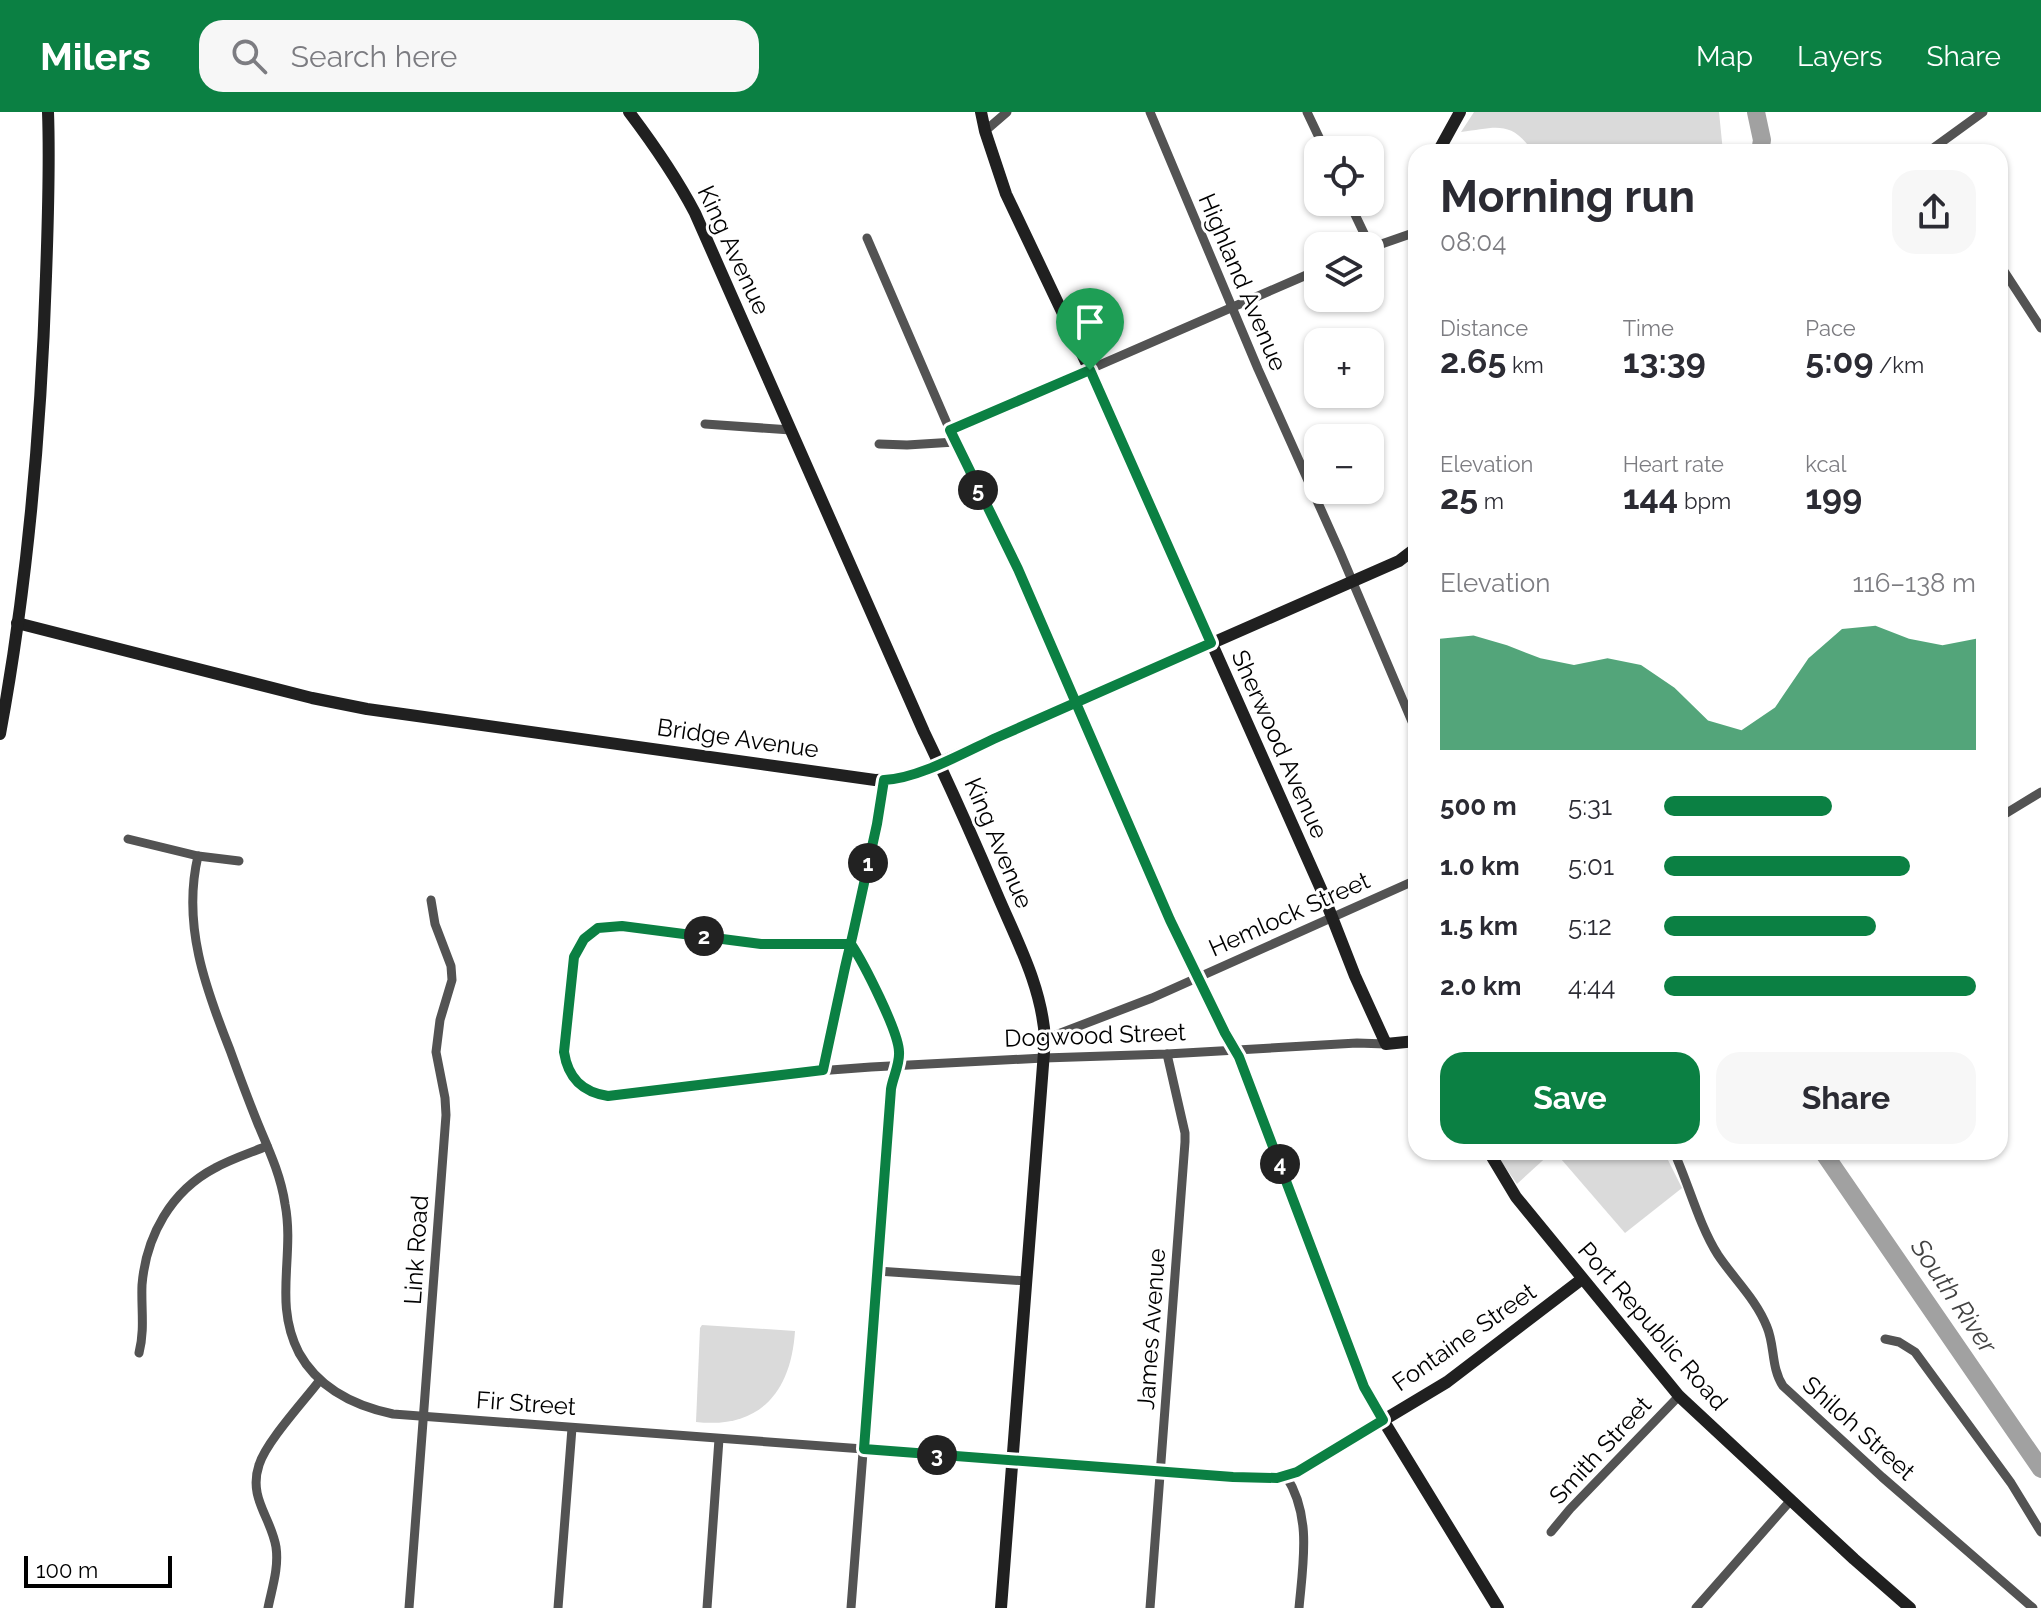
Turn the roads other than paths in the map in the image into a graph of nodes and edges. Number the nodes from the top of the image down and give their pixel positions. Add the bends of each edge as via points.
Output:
1 (48, 112) edge
2 (629, 112) edge
3 (981, 112) edge
4 (1007, 112) edge
5 (1150, 112) edge
6 (1307, 112) edge
7 (1460, 112) edge
8 (1983, 112) edge
9 (985, 131) junction
10 (1318, 136) edge
11 (1442, 144) edge
12 (1939, 144) edge
13 (1408, 235) edge
14 (867, 238) dead end
15 (1384, 243) edge
16 (1304, 276) edge
17 (2008, 277) edge
18 (1233, 308) junction
19 (2041, 328) edge
20 (1090, 370) junction
21 (705, 424) dead end
22 (791, 430) junction
23 (950, 430) junction
24 (955, 442) junction
25 (879, 444) dead end
26 (1408, 554) edge
27 (1351, 582) junction
28 (17, 623) junction
29 (1211, 643) junction
30 (1075, 703) junction
31 (1408, 713) edge
32 (0, 734) edge
33 (939, 763) junction
34 (884, 780) junction
35 (2041, 792) edge
36 (2008, 812) edge
37 (128, 839) dead end
38 (198, 856) junction
39 (239, 861) dead end
40 (1408, 884) edge
41 (431, 900) dead end
42 (1332, 918) junction
43 (851, 944) junction
44 (1198, 977) junction
45 (1045, 1039) junction
46 (1408, 1042) edge
47 (1386, 1044) junction
48 (1235, 1050) junction
49 (1167, 1054) junction
50 (1044, 1058) junction
51 (897, 1066) junction
52 (823, 1070) junction
53 (267, 1146) junction
54 (1494, 1160) edge
55 (1677, 1160) edge
56 (877, 1271) junction
57 (1582, 1279) junction
58 (1026, 1281) junction
59 (1885, 1339) dead end
60 (139, 1353) dead end
61 (320, 1380) junction
62 (1679, 1396) junction
63 (424, 1416) junction
64 (1383, 1420) junction
65 (572, 1428) junction
66 (719, 1439) junction
67 (864, 1449) junction
68 (1012, 1460) junction
69 (1161, 1471) junction
70 (1286, 1476) junction
71 (1791, 1500) junction
72 (1551, 1532) dead end
73 (2041, 1532) edge
74 (268, 1608) edge
75 (409, 1608) edge
76 (558, 1608) edge
77 (707, 1608) edge
78 (851, 1608) edge
79 (1001, 1608) edge
80 (1150, 1608) edge
81 (1299, 1608) edge
82 (1498, 1608) edge
83 (1696, 1608) edge
84 (1910, 1608) edge
85 (2033, 1608) edge

1 - 28 street via 41,396
2 - 22 street, King Avenue via 695,213
3 - 9 street, Sherwood Avenue
4 - 9 street
5 - 18 street, Highland Avenue
6 - 10 street
7 - 11 street
8 - 12 street
9 - 20 street, Sherwood Avenue via 1006,194
13 - 15 street
14 - 23 street
16 - 18 street
17 - 19 street
18 - 20 street
18 - 27 street, Highland Avenue
20 - 23 street
20 - 29 street, Sherwood Avenue
21 - 22 street
22 - 33 street, King Avenue
23 - 24 street
24 - 25 street
24 - 30 street via 1018,569
26 - 27 street, Bridge Avenue
27 - 29 street, Bridge Avenue
27 - 31 street, Highland Avenue
28 - 32 street
28 - 34 street, Bridge Avenue via 348,706
29 - 30 street, Bridge Avenue
29 - 42 street, Sherwood Avenue
30 - 33 street, Bridge Avenue
30 - 44 street
33 - 34 street, Bridge Avenue
33 - 45 street, King Avenue via 1037,990
34 - 43 street
35 - 36 street
37 - 38 street
38 - 39 street
38 - 53 street, Fir Street via 192,908 198,955
40 - 42 street, Hemlock Street
41 - 63 street, Link Road via 452,980 437,1036 446,1115
42 - 44 street, Hemlock Street
42 - 47 street, Sherwood Avenue
43 - 51 street via 897,1038
43 - 52 street
43 - 52 street, Dogwood Street via 761,944 610,926 591,932 574,957 564,1052 570,1073 587,1091 608,1096
44 - 45 street, Hemlock Street
44 - 48 street
45 - 50 street, King Avenue
46 - 47 street, Dogwood Street
47 - 48 street, Dogwood Street
48 - 49 street, Dogwood Street
48 - 64 street via 1364,1387
49 - 50 street, Dogwood Street
49 - 69 street, James Avenue via 1185,1142
50 - 51 street, Dogwood Street
50 - 58 street, King Avenue
51 - 52 street, Dogwood Street
51 - 56 street
53 - 60 street via 201,1177 163,1217 144,1271
53 - 61 street, Fir Street via 286,1209 287,1323 301,1357
54 - 57 street, Port Republic Road via 1516,1197
55 - 85 street, Shiloh Street via 1717,1254 1767,1325 1783,1386
56 - 58 street
56 - 67 street
57 - 62 street, Port Republic Road
57 - 64 street, Fontaine Street via 1447,1382
58 - 68 street, King Avenue
59 - 73 street via 1915,1352
61 - 63 street, Fir Street via 357,1404
61 - 74 street via 258,1467 258,1501 272,1529 277,1560
62 - 71 street, Port Republic Road
62 - 72 street, Smith Street
63 - 65 street, Fir Street
63 - 75 street, Link Road
64 - 70 street, Fontaine Street
64 - 82 street
65 - 66 street, Fir Street
65 - 76 street
66 - 67 street, Fir Street
66 - 77 street
67 - 68 street, Fir Street
67 - 78 street
68 - 69 street, Fir Street
68 - 79 street, King Avenue
69 - 70 street, Fir Street
69 - 80 street, James Avenue
70 - 81 street via 1304,1526
71 - 83 street
71 - 84 street, Port Republic Road

